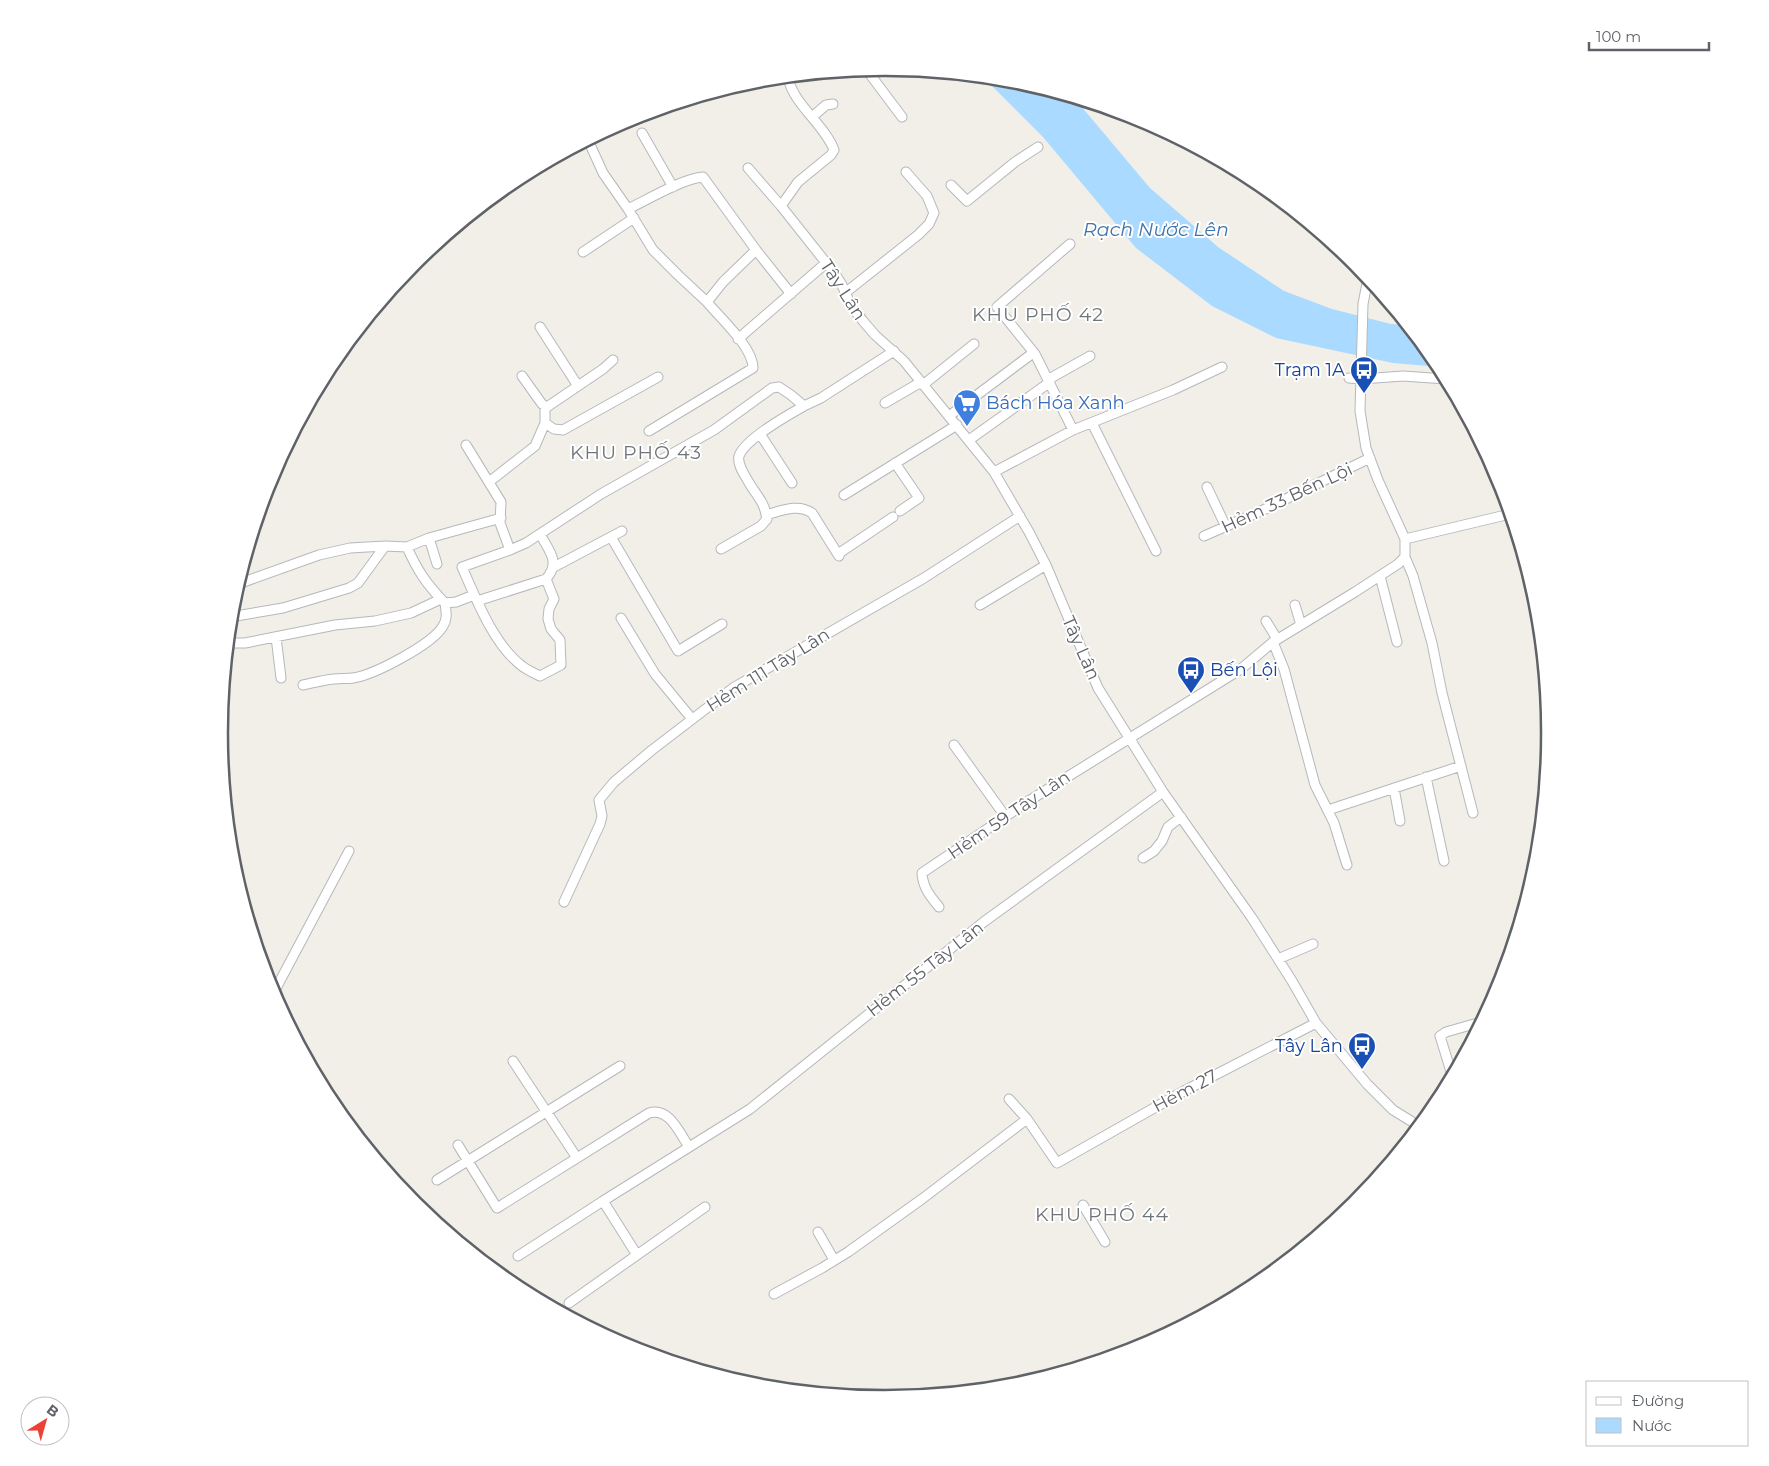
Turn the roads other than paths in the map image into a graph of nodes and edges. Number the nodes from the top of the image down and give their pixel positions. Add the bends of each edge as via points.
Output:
1 (872, 77) edge
2 (791, 83) edge
3 (833, 104) dead end
4 (902, 117) dead end
5 (812, 118) junction
6 (642, 133) dead end
7 (591, 146) edge
8 (1038, 147) dead end
9 (748, 168) dead end
10 (906, 172) dead end
11 (951, 185) dead end
12 (673, 187) junction
13 (781, 206) junction
14 (628, 209) junction
15 (634, 218) junction
16 (1070, 244) dead end
17 (756, 250) junction
18 (583, 252) dead end
19 (826, 263) junction
20 (1367, 288) edge
21 (845, 293) junction
22 (791, 294) junction
23 (707, 302) junction
24 (540, 326) dead end
25 (738, 339) junction
26 (974, 344) dead end
27 (894, 352) junction
28 (1034, 353) junction
29 (1090, 356) dead end
30 (613, 360) dead end
31 (1222, 367) dead end
32 (522, 376) dead end
33 (658, 377) dead end
34 (1349, 378) dead end
35 (1437, 378) edge
36 (1362, 379) junction
37 (1049, 380) junction
38 (922, 383) junction
39 (578, 386) junction
40 (885, 404) dead end
41 (545, 406) junction
42 (804, 406) junction
43 (950, 416) junction
44 (545, 423) junction
45 (1092, 423) junction
46 (957, 425) junction
47 (1073, 430) junction
48 (649, 431) dead end
49 (760, 434) junction
50 (970, 440) junction
51 (466, 445) dead end
52 (1370, 458) junction
53 (895, 463) junction
54 (994, 472) junction
55 (489, 482) junction
56 (792, 483) dead end
57 (1207, 487) dead end
58 (844, 495) dead end
59 (766, 515) junction
60 (1503, 515) edge
61 (1020, 516) junction
62 (500, 518) junction
63 (1226, 527) junction
64 (622, 531) dead end
65 (540, 534) junction
66 (1204, 536) dead end
67 (611, 537) junction
68 (429, 538) junction
69 (1405, 539) junction
70 (385, 546) junction
71 (407, 547) junction
72 (720, 549) dead end
73 (510, 550) junction
74 (1156, 551) dead end
75 (1405, 556) junction
76 (437, 564) dead end
77 (1046, 565) junction
78 (554, 568) junction
79 (1380, 576) junction
80 (546, 579) junction
81 (246, 581) edge
82 (476, 598) junction
83 (443, 601) junction
84 (980, 605) dead end
85 (1295, 605) dead end
86 (238, 616) edge
87 (621, 618) dead end
88 (1266, 621) dead end
89 (722, 624) dead end
90 (1301, 625) junction
91 (276, 640) junction
92 (1275, 640) junction
93 (1397, 642) dead end
94 (234, 643) edge
95 (281, 678) dead end
96 (303, 685) dead end
97 (692, 719) junction
98 (1129, 737) junction
99 (954, 745) dead end
100 (1461, 766) junction
101 (1426, 777) junction
102 (1394, 788) junction
103 (1163, 792) junction
104 (1328, 810) junction
105 (1473, 813) dead end
106 (1005, 816) junction
107 (1180, 817) junction
108 (1400, 822) dead end
109 (349, 851) dead end
110 (1143, 858) dead end
111 (1444, 861) dead end
112 (1347, 865) dead end
113 (564, 902) dead end
114 (939, 907) dead end
115 (1313, 944) dead end
116 (1278, 959) junction
117 (278, 984) edge
118 (1316, 1023) junction
119 (1473, 1024) edge
120 (513, 1061) dead end
121 (620, 1066) dead end
122 (1449, 1067) edge
123 (1009, 1099) dead end
124 (547, 1111) junction
125 (1027, 1119) junction
126 (1413, 1123) edge
127 (458, 1145) dead end
128 (689, 1147) junction
129 (577, 1158) junction
130 (468, 1161) junction
131 (437, 1180) dead end
132 (603, 1201) junction
133 (1083, 1205) dead end
134 (705, 1208) dead end
135 (818, 1232) dead end
136 (1105, 1242) dead end
137 (637, 1255) junction
138 (518, 1256) dead end
139 (834, 1260) junction
140 (774, 1294) dead end
141 (568, 1303) dead end

1 - 4 street
2 - 5 street
3 - 5 street via 826,105
5 - 13 street via 834,150 798,182
6 - 12 street
7 - 14 street via 603,173
8 - 11 street via 967,200
9 - 13 street, Tây Lân
10 - 21 street via 927,196 934,213 929,224
12 - 14 street
12 - 17 street via 703,177
13 - 19 street, Tây Lân
14 - 15 street
15 - 18 street
15 - 23 street via 654,250
16 - 28 street via 998,306
17 - 22 street
17 - 23 street
19 - 21 street, Tây Lân
19 - 22 street
20 - 36 street
21 - 27 street, Tây Lân via 863,321
22 - 25 street
23 - 25 street
24 - 39 street
25 - 48 street via 753,362 753,368
26 - 38 street
27 - 38 street, Tây Lân
27 - 42 street
28 - 37 street
28 - 43 street
29 - 37 street
30 - 39 street
31 - 45 street
32 - 41 street
33 - 44 street via 563,430
34 - 36 street
35 - 36 street via 1403,376
36 - 52 street via 1360,411
37 - 47 street
37 - 50 street
38 - 40 street
38 - 43 street, Tây Lân
39 - 41 street
41 - 44 street
42 - 49 street
42 - 65 street via 779,387 772,388 714,430 601,494
43 - 46 street, Tây Lân
44 - 55 street via 535,446
45 - 47 street
45 - 74 street
46 - 50 street, Tây Lân
46 - 53 street
47 - 54 street
49 - 56 street
49 - 59 street via 746,445 739,456 739,464 765,505
50 - 54 street, Tây Lân
51 - 55 street
52 - 63 street, Hẻm 33 Bến Lội
52 - 69 street
53 - 58 street
53 - 59 street via 918,498 839,555 806,509 795,508
54 - 61 street, Tây Lân
55 - 62 street via 501,502
57 - 63 street
59 - 72 street via 767,519 761,526
60 - 69 street
61 - 77 street, Tây Lân
61 - 97 street, Hẻm 111 Tây Lân via 924,578 733,688
62 - 68 street
62 - 73 street
63 - 66 street, Hẻm 33 Bến Lội
64 - 67 street
65 - 73 street
65 - 78 street via 552,556
67 - 78 street
67 - 89 street via 678,651
68 - 71 street
68 - 76 street
69 - 75 street
70 - 71 street
70 - 81 street via 350,548 319,555
70 - 86 street via 358,583 349,588 290,606
71 - 83 street via 418,571
73 - 82 street via 462,566
75 - 79 street
75 - 100 street via 1432,643
77 - 84 street
77 - 98 street, Tây Lân via 1098,688
78 - 80 street
79 - 90 street
79 - 93 street
80 - 82 street
80 - 82 street via 554,599 548,619 560,640 561,665 540,676 510,655 488,623
82 - 83 street
83 - 91 street via 411,613 335,625
83 - 96 street via 447,616 443,627 430,640 371,672 353,678
85 - 90 street
87 - 97 street via 655,674
88 - 92 street
90 - 92 street
91 - 94 street
91 - 95 street
92 - 98 street via 1241,669
92 - 104 street via 1315,785
97 - 113 street, Hẻm 111 Tây Lân via 614,782 599,800 600,824
98 - 103 street, Tây Lân
98 - 106 street, Hẻm 59 Tây Lân
99 - 106 street
100 - 101 street
100 - 105 street
101 - 102 street
101 - 111 street
102 - 104 street
102 - 108 street
103 - 107 street, Tây Lân
103 - 128 street, Hẻm 55 Tây Lân via 985,921 750,1109
104 - 112 street
106 - 114 street, Hẻm 59 Tây Lân via 922,874 922,883
107 - 110 street via 1168,827 1154,851
107 - 116 street, Tây Lân
109 - 117 street
115 - 116 street
116 - 118 street, Tây Lân
118 - 125 street, Hẻm 27 via 1184,1091 1057,1163
118 - 126 street, Tây Lân via 1386,1104
119 - 122 street via 1440,1036
120 - 124 street
121 - 124 street
123 - 125 street
124 - 129 street
124 - 130 street
125 - 139 street via 930,1193
127 - 130 street
128 - 129 street via 669,1117 655,1112 648,1113
128 - 132 street, Hẻm 55 Tây Lân
129 - 130 street via 497,1208
130 - 131 street
132 - 137 street
132 - 138 street, Hẻm 55 Tây Lân
133 - 136 street
134 - 137 street
135 - 139 street
137 - 141 street
139 - 140 street

